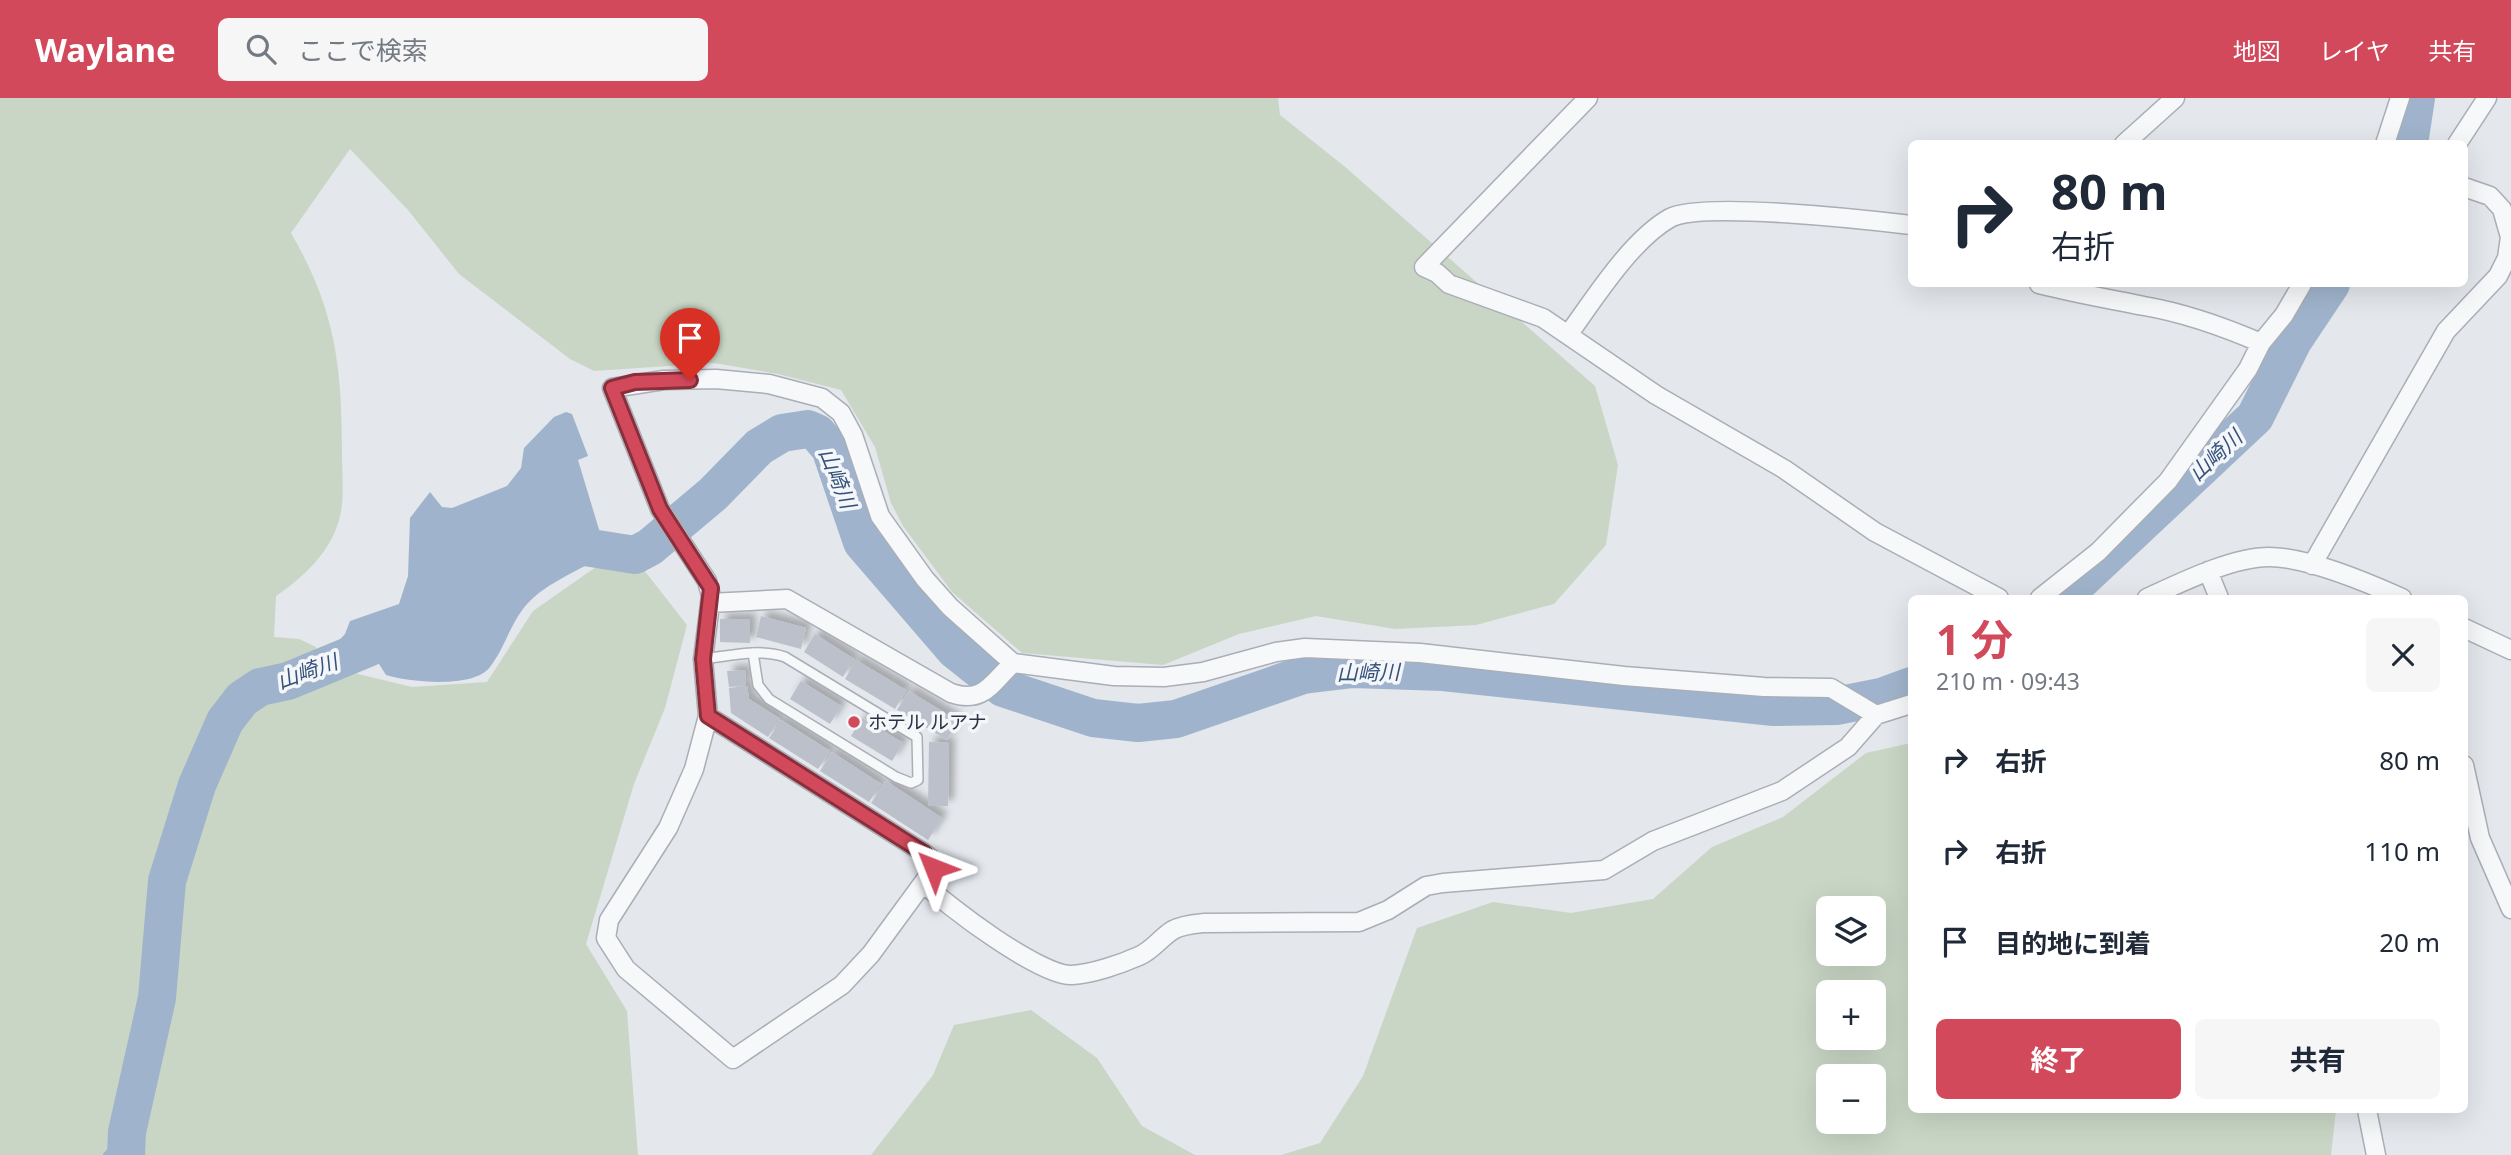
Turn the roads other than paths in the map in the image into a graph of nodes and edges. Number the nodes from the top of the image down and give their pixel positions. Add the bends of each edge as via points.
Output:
1 (1588, 98) edge
2 (2175, 98) edge
3 (2400, 98) edge
4 (2487, 98) edge
5 (2128, 140) edge
6 (2386, 140) edge
7 (2460, 140) edge
8 (2468, 188) edge
9 (1908, 225) edge
10 (2052, 287) edge
11 (2300, 287) edge
12 (1568, 335) junction
13 (2262, 343) junction
14 (2312, 565) junction
15 (2208, 571) junction
16 (1993, 595) edge
17 (2044, 595) edge
18 (2154, 595) edge
19 (2218, 595) edge
20 (2394, 595) edge
21 (710, 603) junction
22 (2468, 630) edge
23 (2511, 650) edge
24 (752, 653) junction
25 (703, 659) junction
26 (1008, 668) junction
27 (1908, 705) edge
28 (1873, 713) junction
29 (708, 716) junction
30 (2468, 783) edge
31 (924, 883) junction
32 (2511, 909) edge
33 (2368, 1113) edge
34 (2376, 1155) edge

1 - 12 street via 1424,267 1449,284 1543,318
2 - 5 street
3 - 6 street
4 - 7 street
8 - 14 street via 2490,196 2502,209 2510,237 2503,268 2446,331
9 - 12 street via 1696,211 1672,217 1645,237
10 - 13 street via 2222,326
11 - 13 street
12 - 16 street via 1656,395 1784,469 1875,532
13 - 17 street via 2168,481 2098,552
14 - 15 street via 2268,557
14 - 20 street
15 - 18 street
15 - 19 street
21 - 25 street
21 - 26 street via 786,599 966,698 978,697
21 - 26 street via 711,588 672,526 612,388 645,381 716,379 769,384 822,398 841,413 853,435 880,516 917,568
22 - 23 street
24 - 24 lane via 785,657 917,737 918,780 911,783 896,777 769,699 758,685
24 - 25 lane
25 - 29 street
26 - 28 street via 1164,677 1203,672 1276,652 1334,648 1624,676 1831,688
27 - 28 street
28 - 31 street via 1848,747 1782,791 1653,841 1604,870 1426,886 1359,922 1187,926 1172,931 1139,956 1071,975 978,929
29 - 31 street via 924,853 934,868
29 - 31 street via 683,800 609,920 606,938 626,969 733,1059 842,985
30 - 32 street via 2480,838
33 - 34 street

